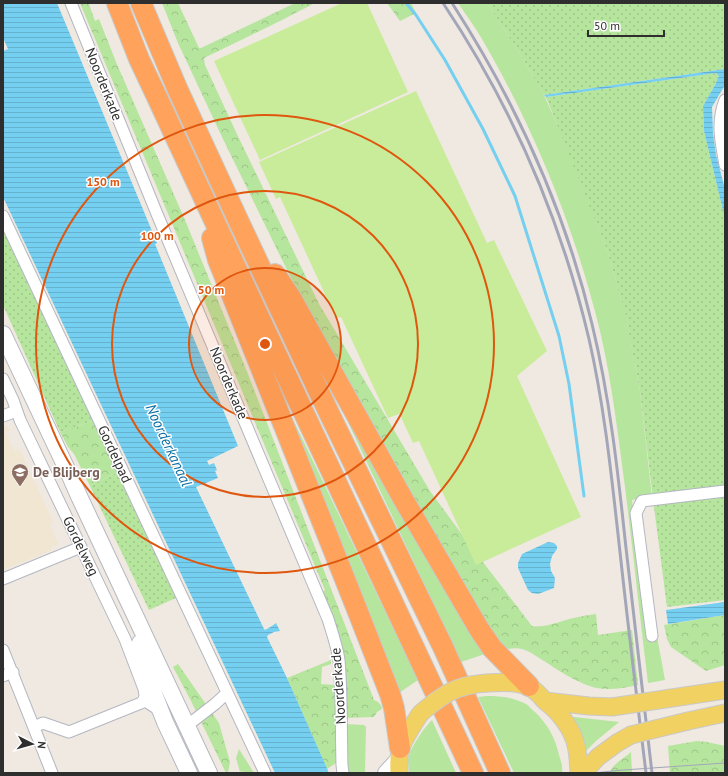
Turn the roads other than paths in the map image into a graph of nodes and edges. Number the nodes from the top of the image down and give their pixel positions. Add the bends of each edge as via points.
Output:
1 (71, 3) edge
2 (117, 3) edge
3 (141, 3) edge
4 (725, 100) edge
5 (725, 165) edge
6 (200, 190) junction
7 (3, 216) edge
8 (239, 222) junction
9 (3, 334) edge
10 (3, 354) edge
11 (3, 379) edge
12 (16, 411) junction
13 (3, 416) edge
14 (725, 491) edge
15 (81, 547) junction
16 (3, 579) edge
17 (139, 625) junction
18 (652, 636) dead end
19 (140, 643) junction
20 (3, 650) edge
21 (8, 674) edge
22 (529, 686) junction
23 (725, 690) edge
24 (227, 693) junction
25 (144, 700) junction
26 (545, 701) junction
27 (159, 707) junction
28 (725, 713) edge
29 (193, 721) junction
30 (688, 721) junction
31 (725, 724) edge
32 (34, 727) junction
33 (399, 760) edge
34 (52, 773) edge
35 (189, 773) edge
36 (201, 773) edge
37 (209, 773) edge
38 (218, 773) edge
39 (265, 773) edge
40 (343, 773) edge
41 (386, 773) edge
42 (473, 773) edge
43 (500, 773) edge
44 (579, 773) edge
45 (583, 773) edge

1 - 40 street, Noorderkade via 328,619 338,659
2 - 6 highway via 139,59
3 - 8 highway
4 - 5 street via 719,127
6 - 33 highway via 218,260 390,694 394,708
6 - 42 highway
7 - 24 street, Gordelpad
8 - 22 highway via 292,298 402,497 479,629 492,648
8 - 43 highway via 443,647
9 - 17 main road, Gordelweg
10 - 19 main road, Gordelweg
11 - 12 street, Gordelweg
12 - 13 street
12 - 15 street, Gordelweg
14 - 18 street via 642,501 636,513
15 - 16 street
15 - 25 street, Gordelweg via 128,645 144,689
17 - 29 main road, Gordelweg via 146,628 159,648
17 - 37 main road, Gordelweg
19 - 27 main road, Gordelweg via 140,658
19 - 36 main road, Gordelweg
20 - 21 street
21 - 32 street
22 - 26 main road
22 - 33 main road, bridge via 501,682 472,684 443,695 420,714 410,730
23 - 26 main road, bridge via 612,707
24 - 29 street
24 - 39 street, Gordelpad
25 - 27 street via 156,708
25 - 32 street via 141,704 69,732 43,723
26 - 44 main road via 559,713 572,732 576,743
27 - 35 main road, Gordelweg
28 - 30 main road
29 - 38 main road, Gordelweg
30 - 31 main road
30 - 45 main road, bridge via 631,735 598,757
32 - 34 street
33 - 41 main road

